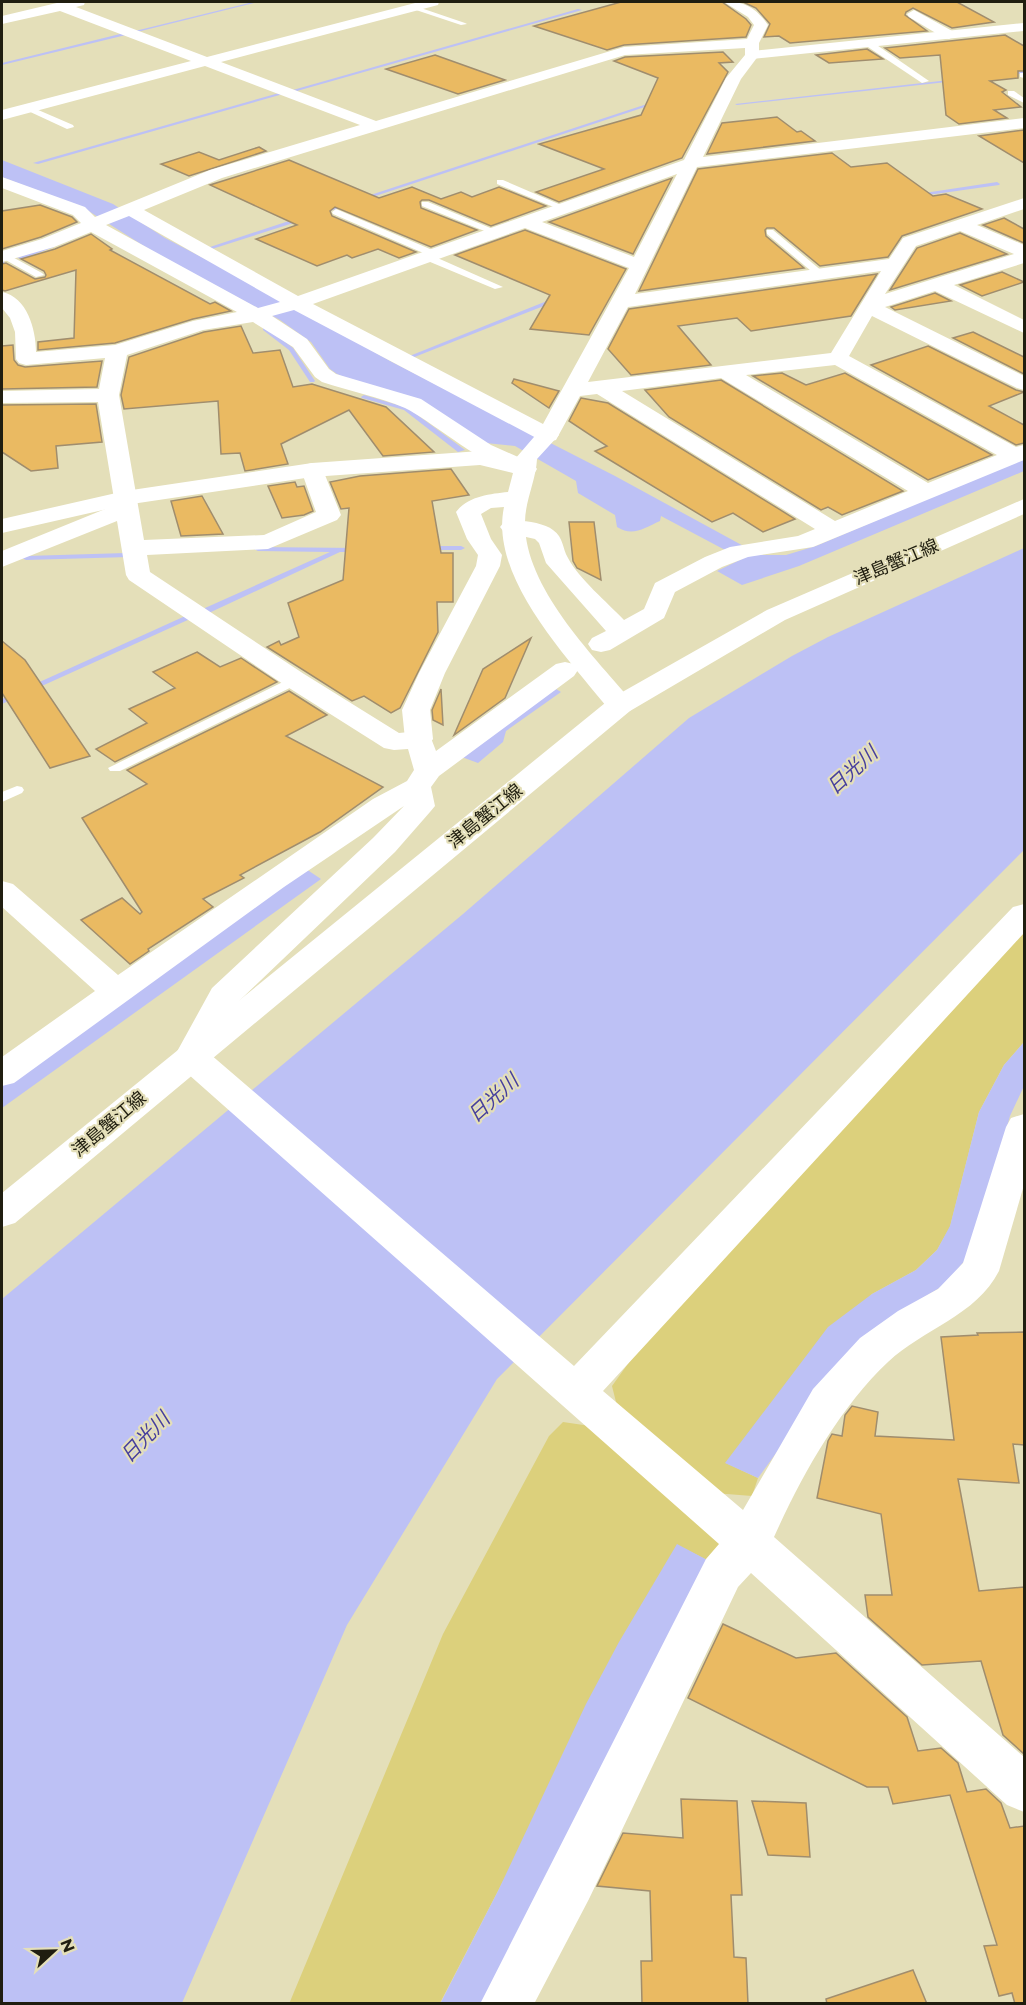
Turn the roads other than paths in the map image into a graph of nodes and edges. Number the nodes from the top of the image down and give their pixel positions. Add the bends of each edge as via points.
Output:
1 (79, 2) edge
2 (433, 2) edge
3 (731, 2) edge
4 (61, 6) junction
5 (412, 7) junction
6 (914, 14) dead end
7 (2, 20) edge
8 (463, 24) dead end
9 (1024, 27) edge
10 (949, 35) junction
11 (868, 43) junction
12 (752, 49) junction
13 (206, 61) junction
14 (925, 81) dead end
15 (1011, 93) dead end
16 (1024, 101) edge
17 (29, 108) junction
18 (2, 115) edge
19 (1024, 123) edge
20 (375, 126) junction
21 (70, 127) dead end
22 (692, 162) junction
23 (2, 182) edge
24 (500, 182) dead end
25 (1022, 197) edge
26 (425, 204) dead end
27 (564, 208) junction
28 (130, 210) junction
29 (336, 212) dead end
30 (525, 222) junction
31 (95, 224) junction
32 (960, 224) junction
33 (495, 232) junction
34 (770, 232) dead end
35 (1024, 252) edge
36 (430, 255) junction
37 (3, 257) edge
38 (1024, 257) edge
39 (893, 264) junction
40 (1002, 264) junction
41 (639, 265) junction
42 (820, 274) junction
43 (1024, 274) edge
44 (39, 275) dead end
45 (936, 284) junction
46 (498, 287) dead end
47 (2, 298) edge
48 (300, 302) junction
49 (621, 302) junction
50 (868, 306) junction
51 (256, 315) junction
52 (1024, 327) edge
53 (117, 351) junction
54 (838, 358) junction
55 (725, 372) junction
56 (1024, 384) edge
57 (601, 387) junction
58 (574, 390) junction
59 (108, 395) junction
60 (2, 397) edge
61 (547, 436) junction
62 (1020, 454) edge
63 (526, 464) junction
64 (312, 470) junction
65 (926, 492) junction
66 (516, 498) junction
67 (126, 503) junction
68 (1024, 506) edge
69 (2, 526) edge
70 (512, 527) junction
71 (834, 530) junction
72 (134, 548) junction
73 (2, 560) edge
74 (565, 670) dead end
75 (295, 680) junction
76 (620, 705) junction
77 (419, 739) junction
78 (115, 768) dead end
79 (423, 779) junction
80 (18, 790) dead end
81 (2, 798) edge
82 (2, 891) edge
83 (1024, 914) edge
84 (115, 991) junction
85 (191, 1057) junction
86 (2, 1074) edge
87 (1024, 1127) edge
88 (2, 1214) edge
89 (568, 1387) junction
90 (748, 1543) junction
91 (1024, 1788) edge
92 (506, 2004) edge

1 - 4 street
2 - 5 street
3 - 12 street via 759,20 761,25
4 - 7 street
4 - 13 street
5 - 8 lane
5 - 13 street
6 - 10 street
9 - 10 street
10 - 11 street
11 - 12 street
11 - 14 lane
12 - 20 street via 624,51
12 - 22 street
13 - 17 street
13 - 20 street
15 - 16 lane
17 - 18 street
17 - 21 lane
19 - 22 street
20 - 28 street via 216,174
22 - 27 street
22 - 41 street
23 - 31 street via 79,211
24 - 27 lane
25 - 32 street
26 - 33 lane
27 - 30 street
28 - 31 street
28 - 48 street
29 - 36 lane
30 - 33 street
30 - 41 street
31 - 37 street
31 - 51 street
32 - 35 street
32 - 39 street via 909,242
33 - 36 street
34 - 42 lane
36 - 46 lane
36 - 48 street
37 - 44 lane
38 - 40 street
39 - 42 street
39 - 50 street
40 - 43 street
40 - 45 street
41 - 49 street
42 - 49 street
45 - 50 street
45 - 52 street
47 - 53 street via 23,321 26,359
48 - 51 street
48 - 61 street
49 - 58 street
50 - 54 street
50 - 56 street
51 - 53 street via 200,325
51 - 63 street via 300,343 329,378 413,404 483,450
53 - 59 street
54 - 55 street
54 - 62 street
55 - 57 street
55 - 65 street
57 - 58 street
57 - 71 street
58 - 61 street
59 - 60 street
59 - 67 street
61 - 63 street
62 - 65 street
63 - 64 street via 480,458
63 - 66 street
64 - 67 street
64 - 72 street via 329,515 268,542
65 - 71 street
66 - 70 street
66 - 77 street via 485,502 468,512 490,555 488,566 416,710
67 - 69 street
67 - 72 street
67 - 73 street
68 - 76 street, 津島蟹江線 via 776,615
70 - 71 street via 543,533 551,541 555,558 612,638 655,613 664,588 730,555 784,547
70 - 76 street via 521,566 533,590
72 - 75 street via 138,575
74 - 79 street
75 - 77 street via 394,742
75 - 78 lane
76 - 85 street, 津島蟹江線
77 - 79 street
79 - 84 street
79 - 85 street via 420,806 224,996
80 - 81 lane
82 - 84 street
83 - 89 street
84 - 86 street
85 - 88 street, 津島蟹江線
85 - 89 street
87 - 90 street via 980,1270 952,1300 912,1322 874,1350 827,1401
89 - 90 street
90 - 91 street
90 - 92 street via 722,1573 571,1881

